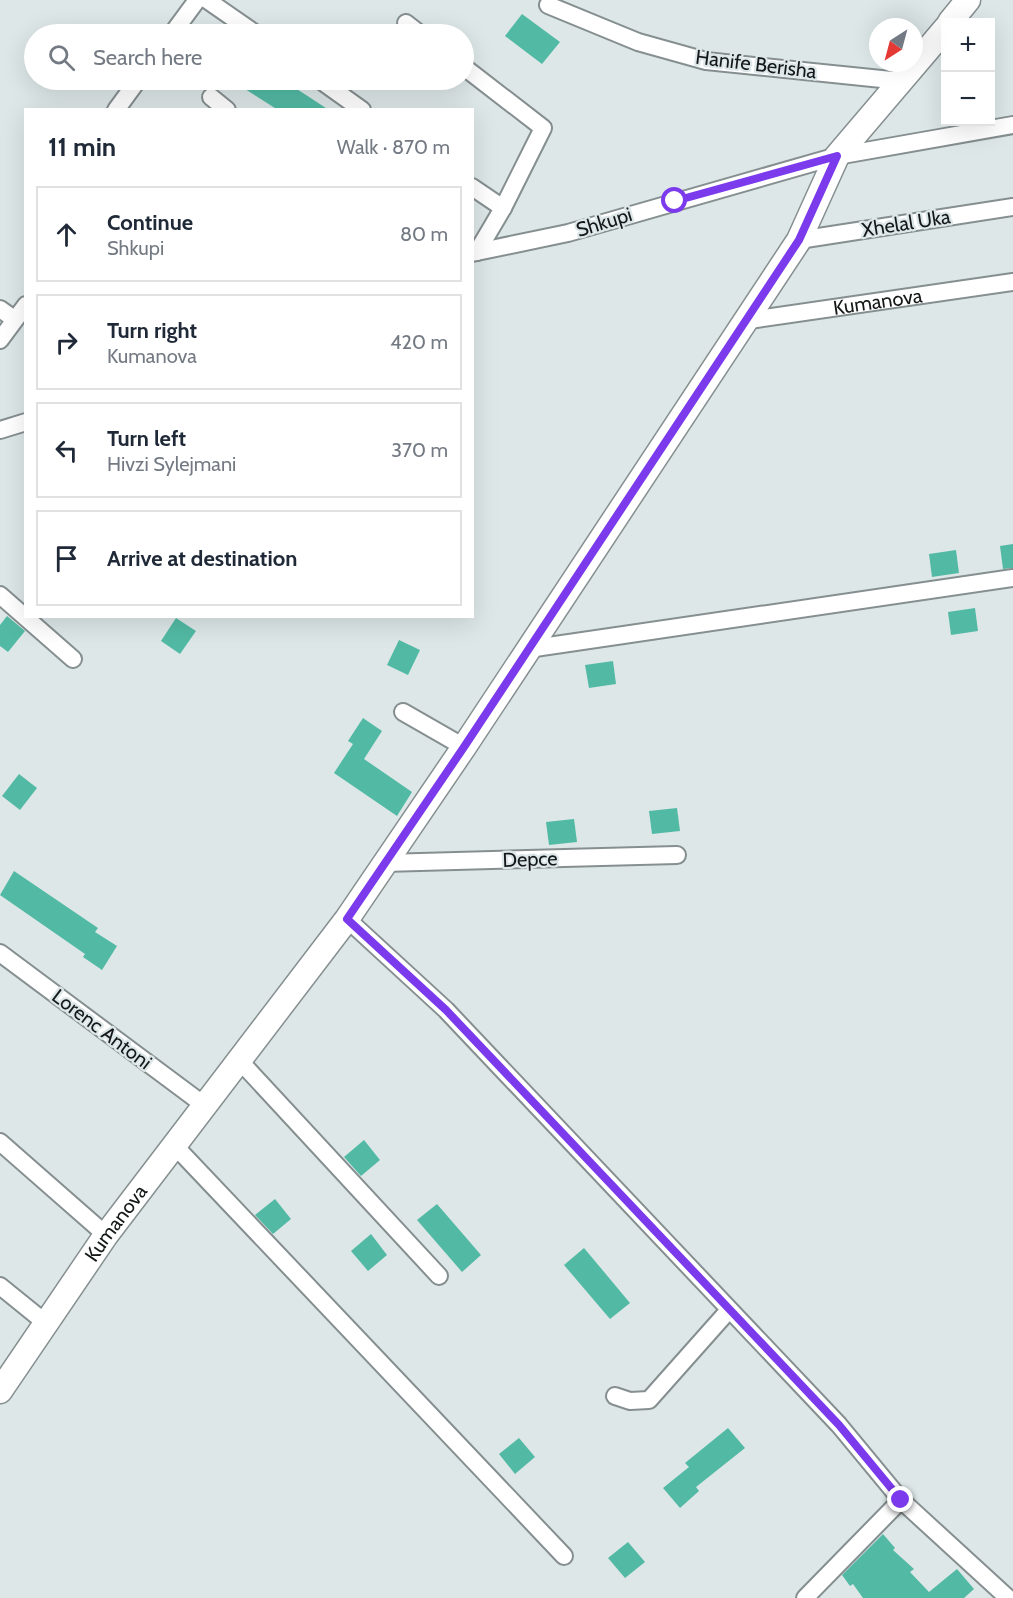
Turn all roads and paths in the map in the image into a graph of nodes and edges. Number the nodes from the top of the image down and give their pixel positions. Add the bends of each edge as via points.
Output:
1 (197, 0) edge
2 (207, 0) edge
3 (548, 5) dead end
4 (179, 24) edge
5 (242, 24) edge
6 (941, 33) edge
7 (474, 75) edge
8 (901, 81) junction
9 (131, 90) edge
10 (334, 90) edge
11 (211, 97) dead end
12 (117, 108) edge
13 (225, 108) edge
14 (359, 108) edge
15 (1013, 125) edge
16 (837, 156) junction
17 (474, 188) edge
18 (1013, 207) edge
19 (502, 208) junction
20 (799, 240) junction
21 (475, 252) edge
22 (1013, 282) edge
23 (24, 307) edge
24 (0, 309) edge
25 (14, 319) junction
26 (743, 321) junction
27 (0, 340) edge
28 (1013, 578) edge
29 (0, 595) edge
30 (24, 616) edge
31 (26, 618) edge
32 (528, 649) junction
33 (73, 659) dead end
34 (403, 712) dead end
35 (464, 747) junction
36 (677, 855) dead end
37 (384, 863) junction
38 (347, 919) junction
39 (0, 953) edge
40 (240, 1060) junction
41 (204, 1105) junction
42 (0, 1142) edge
43 (174, 1145) junction
44 (106, 1234) junction
45 (439, 1276) dead end
46 (0, 1286) edge
47 (729, 1310) junction
48 (47, 1324) junction
49 (0, 1391) edge
50 (615, 1396) dead end
51 (901, 1500) junction
52 (564, 1556) dead end
53 (1003, 1596) edge
54 (805, 1598) edge

1 - 4 street
2 - 5 street
3 - 8 street, Hanife Berisha via 638,42 706,61
6 - 8 main road, Kumanova
7 - 19 street via 543,128
8 - 16 main road, Kumanova
9 - 12 street
10 - 14 street
11 - 13 street
15 - 16 street, Shkupi
16 - 20 main road, Kumanova
16 - 21 street, Shkupi via 567,233
17 - 19 street
18 - 20 street, Xhelal Uka
19 - 21 street
20 - 26 main road, Kumanova
22 - 26 street, Kumanova
23 - 25 street
24 - 25 street
25 - 27 street
26 - 32 main road, Kumanova
28 - 32 street
29 - 30 street
31 - 33 street
32 - 35 main road, Kumanova
34 - 35 street
35 - 37 main road, Kumanova
36 - 37 street, Depce
37 - 38 main road, Kumanova
38 - 40 main road, Kumanova
38 - 47 street via 446,1010
39 - 41 street, Lorenc Antoni
40 - 41 main road, Kumanova
40 - 45 street
41 - 43 main road, Kumanova
42 - 44 street
43 - 44 main road, Kumanova
43 - 52 street
44 - 48 main road, Kumanova
46 - 48 street
47 - 50 street via 649,1400 630,1401
47 - 51 street via 839,1425
48 - 49 main road, Kumanova
51 - 53 street
51 - 54 street

